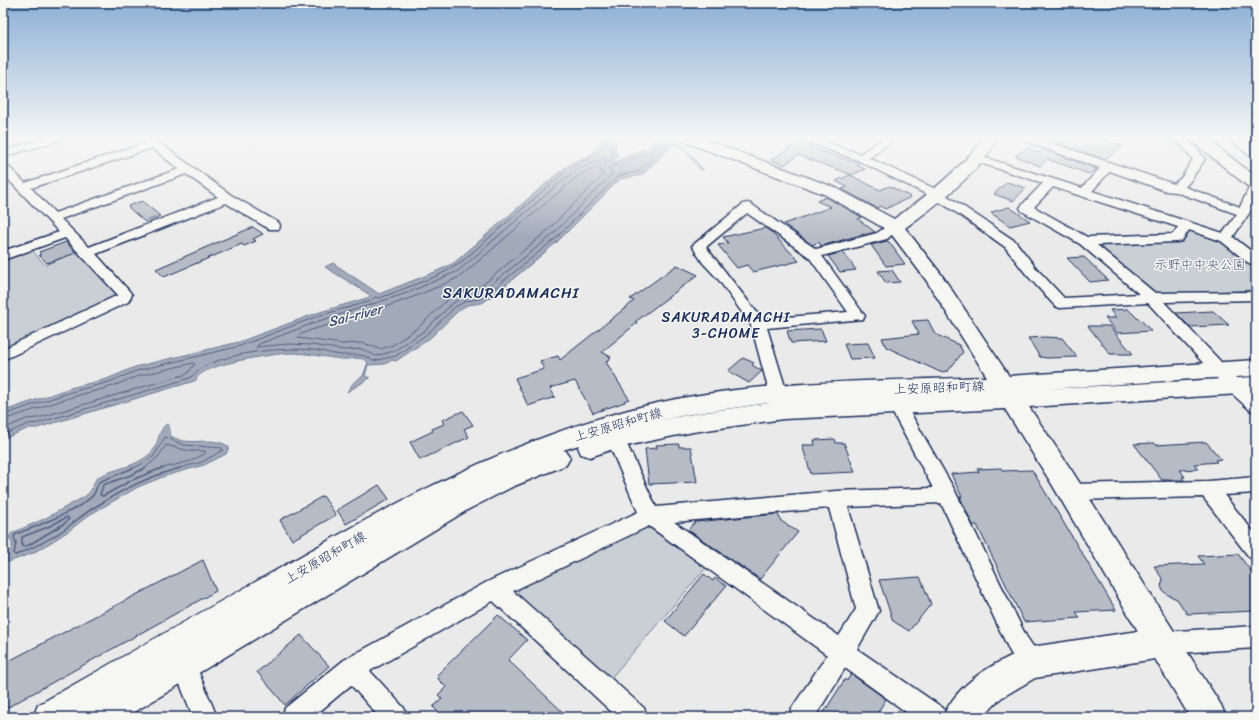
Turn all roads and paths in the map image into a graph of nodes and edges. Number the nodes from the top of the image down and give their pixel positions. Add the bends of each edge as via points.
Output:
1 (7, 171) edge
2 (68, 171) edge
3 (185, 171) edge
4 (191, 171) edge
5 (777, 171) edge
6 (888, 171) edge
7 (961, 171) edge
8 (1013, 171) edge
9 (1104, 171) edge
10 (1118, 171) edge
11 (1191, 171) edge
12 (1237, 171) edge
13 (1050, 183) junction
14 (1256, 186) edge
15 (23, 187) junction
16 (1177, 188) junction
17 (1084, 193) junction
18 (936, 194) junction
19 (227, 198) junction
20 (1244, 212) junction
21 (53, 218) junction
22 (1186, 225) junction
23 (274, 226) dead end
24 (895, 227) junction
25 (68, 233) junction
26 (1226, 238) junction
27 (1085, 241) junction
28 (87, 253) junction
29 (814, 254) junction
30 (3, 256) edge
31 (1256, 262) edge
32 (1256, 296) edge
33 (1152, 298) junction
34 (758, 324) junction
35 (3, 354) edge
36 (1256, 368) edge
37 (1236, 380) edge
38 (1007, 392) junction
39 (781, 402) junction
40 (897, 404) junction
41 (1256, 406) edge
42 (613, 432) junction
43 (1256, 485) edge
44 (1208, 489) junction
45 (1071, 492) junction
46 (946, 495) junction
47 (836, 499) junction
48 (650, 516) junction
49 (1256, 551) edge
50 (495, 589) junction
51 (1256, 637) edge
52 (1162, 643) junction
53 (180, 653) junction
54 (843, 653) junction
55 (1031, 663) junction
56 (352, 668) junction
57 (50, 717) edge
58 (94, 717) edge
59 (205, 717) edge
60 (294, 717) edge
61 (395, 717) edge
62 (635, 717) edge
63 (802, 717) edge
64 (934, 717) edge
65 (960, 717) edge
66 (1209, 717) edge

1 - 15 street
2 - 15 street
3 - 21 street
4 - 19 street
5 - 24 main road via 830,191
6 - 18 street
7 - 18 main road
8 - 13 street
9 - 17 street
10 - 16 street
11 - 16 street
12 - 14 main road
13 - 17 street
13 - 27 street via 1026,208
14 - 20 street
15 - 21 street
16 - 20 street
17 - 22 street
18 - 24 main road
18 - 33 street via 1010,244 1060,303
19 - 23 street
19 - 28 street
20 - 26 street
21 - 25 street
22 - 26 street
22 - 27 street via 1177,238
24 - 29 street via 882,236
24 - 38 main road via 934,278
25 - 28 street
25 - 30 street
26 - 31 street
27 - 33 street
28 - 35 street via 126,295 123,299
29 - 34 street via 858,316
29 - 34 street via 747,207 699,246
32 - 33 street
33 - 37 street
34 - 39 street
36 - 37 main road, 上安原昭和町線
37 - 38 main road, 上安原昭和町線
37 - 41 street
38 - 39 main road, 上安原昭和町線 via 821,390
38 - 40 main road, 上安原昭和町線
38 - 45 main road
39 - 40 main road, 上安原昭和町線
39 - 42 main road, 上安原昭和町線 via 693,423
40 - 46 street
42 - 48 street
42 - 53 main road, 上安原昭和町線 via 578,450 460,500
43 - 44 street
44 - 45 street
44 - 49 street
45 - 52 main road
46 - 47 street
46 - 55 street via 1018,644
47 - 48 street
47 - 54 street via 868,611
48 - 50 street
48 - 54 street
50 - 56 street
50 - 62 street
51 - 52 street
52 - 55 main road
52 - 66 main road
53 - 57 main road, 上安原昭和町線
53 - 58 main road, 上安原昭和町線
53 - 59 street
54 - 63 street
54 - 64 street
55 - 65 main road via 989,686
56 - 60 street
56 - 61 street

